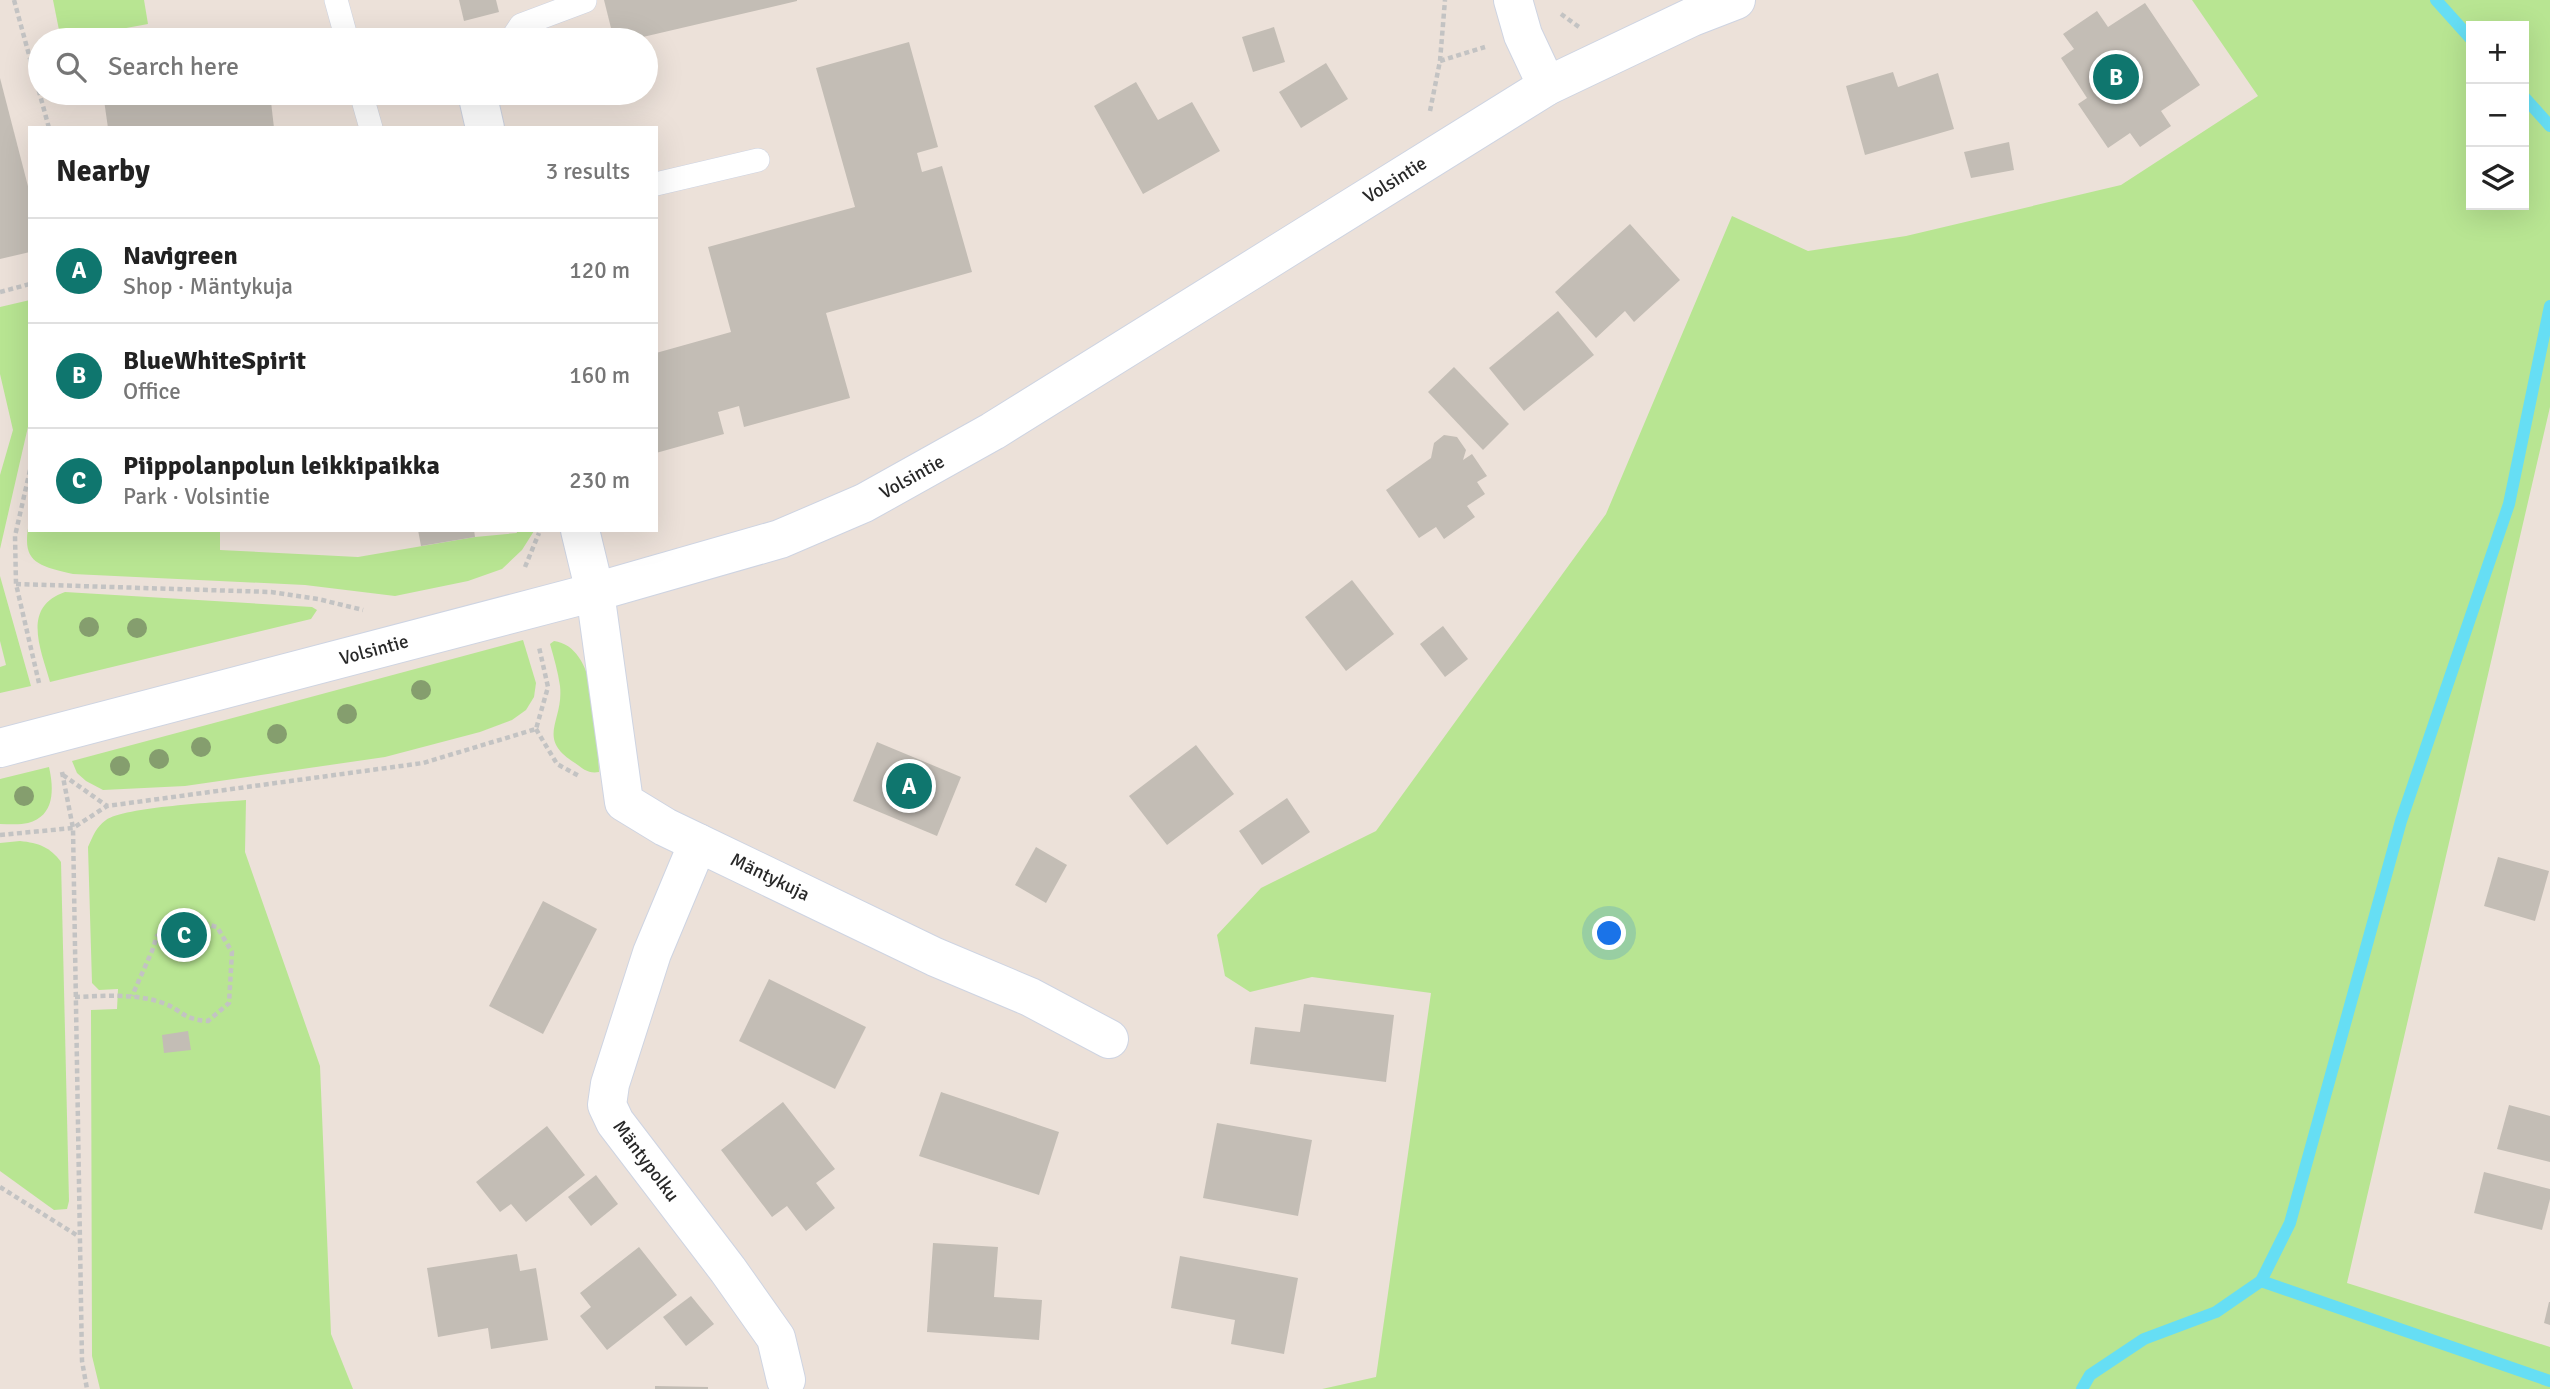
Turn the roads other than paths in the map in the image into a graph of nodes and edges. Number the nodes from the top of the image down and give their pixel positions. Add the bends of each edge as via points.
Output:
1 (336, 0) edge
2 (1513, 0) edge
3 (1736, 0) edge
4 (585, 1) edge
5 (344, 28) edge
6 (520, 28) edge
7 (1547, 86) junction
8 (364, 105) edge
9 (369, 126) edge
10 (758, 160) dead end
11 (658, 184) edge
12 (580, 532) edge
13 (595, 592) junction
14 (0, 748) edge
15 (698, 843) junction
16 (1109, 1039) dead end
17 (786, 1380) dead end

1 - 5 lane
2 - 7 street via 1523,36
3 - 7 street, Volsintie
4 - 6 lane
7 - 13 street, Volsintie via 993,431 864,503 780,539
8 - 9 lane
10 - 11 lane
12 - 13 street
13 - 14 street, Volsintie
13 - 15 street, Mäntykuja via 624,802
15 - 16 street, Mäntykuja via 935,957 1030,997
15 - 17 street, Mäntypolku via 652,953 607,1105 615,1122 776,1338

